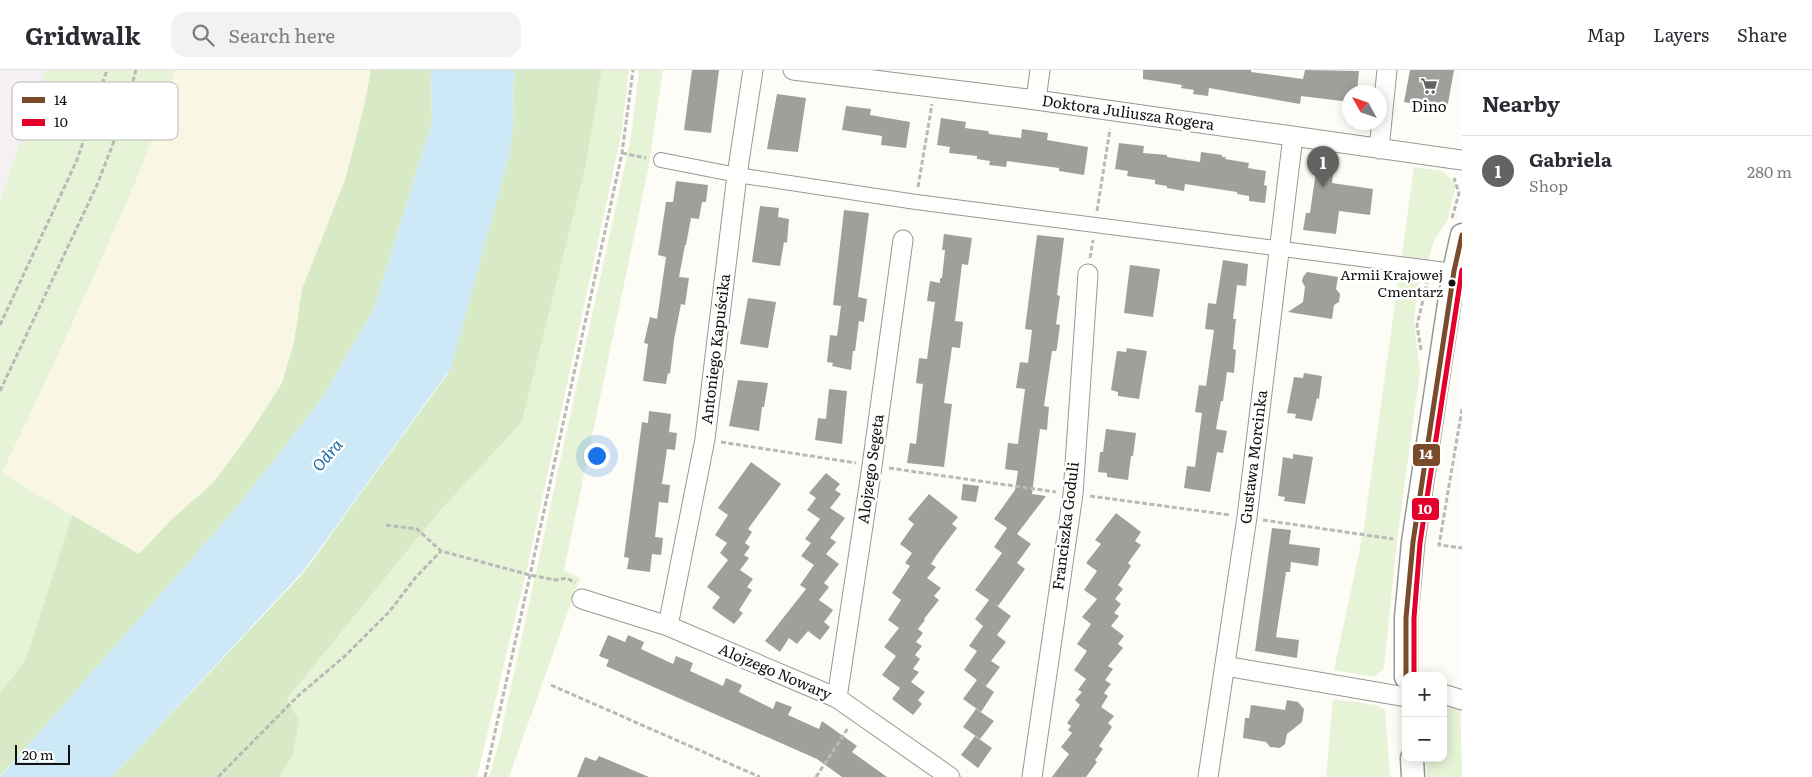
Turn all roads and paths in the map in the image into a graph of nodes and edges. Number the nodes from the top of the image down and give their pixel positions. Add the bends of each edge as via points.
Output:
1 (107, 70) edge
2 (633, 70) edge
3 (753, 70) edge
4 (793, 70) edge
5 (1040, 70) edge
6 (1387, 70) edge
7 (103, 82) edge
8 (935, 89) junction
9 (1036, 100) junction
10 (1112, 110) junction
11 (1294, 136) junction
12 (84, 140) edge
13 (114, 140) edge
14 (1379, 149) junction
15 (622, 153) junction
16 (656, 159) joint
17 (1458, 168) edge
18 (737, 175) junction
19 (916, 202) junction
20 (1095, 226) junction
21 (1456, 230) edge
22 (903, 240) dead end
23 (1280, 248) junction
24 (1431, 268) junction
25 (1454, 271) junction
26 (1088, 274) joint
27 (0, 325) edge
28 (1421, 352) dead end
29 (0, 391) edge
30 (1462, 409) edge
31 (386, 525) dead end
32 (1462, 548) edge
33 (441, 551) junction
34 (530, 576) junction
35 (555, 580) dead end
36 (582, 598) dead end
37 (668, 626) junction
38 (1225, 666) junction
39 (1406, 672) edge
40 (551, 685) dead end
41 (1447, 695) edge
42 (1402, 696) edge
43 (837, 698) junction
44 (1462, 700) edge
45 (858, 712) junction
46 (1412, 762) edge
47 (218, 777) edge
48 (485, 777) edge
49 (760, 777) edge
50 (816, 777) edge
51 (950, 777) edge
52 (1032, 777) edge
53 (1208, 777) edge
54 (1413, 777) edge

1 - 7 path
2 - 15 path
3 - 18 street, Antoniego Kapuścika
4 - 8 street, Doktora Juliusza Rogera
5 - 9 street
6 - 14 street
8 - 9 street, Doktora Juliusza Rogera
8 - 19 path
9 - 10 street, Doktora Juliusza Rogera
10 - 11 street, Doktora Juliusza Rogera
10 - 20 path
11 - 14 street, Doktora Juliusza Rogera
11 - 23 street, Gustawa Morcinka
12 - 27 path
13 - 29 path via 97,185
14 - 17 street, Doktora Juliusza Rogera
15 - 16 path
15 - 34 path
16 - 18 street
17 - 21 path
18 - 19 street
18 - 37 street, Antoniego Kapuścika via 705,440
19 - 20 street
20 - 23 street
20 - 26 path
21 - 25 street
22 - 43 street, Alojzego Segeta
23 - 24 street
23 - 38 street, Gustawa Morcinka
24 - 25 street
24 - 28 path via 1417,325
25 - 39 street via 1413,542 1406,618
26 - 52 street, Franciszka Goduli via 1072,494
30 - 32 path via 1439,545
31 - 33 path via 417,529
33 - 34 path
33 - 47 path via 416,576 389,612 345,656 299,695
34 - 35 path
34 - 48 path
36 - 37 street, Alojzego Nowary
37 - 43 street, Alojzego Nowary
38 - 42 street
38 - 53 street, Gustawa Morcinka
40 - 49 path
41 - 44 street
43 - 45 street, Alojzego Nowary
45 - 50 path
45 - 51 street, Alojzego Nowary
46 - 54 street

